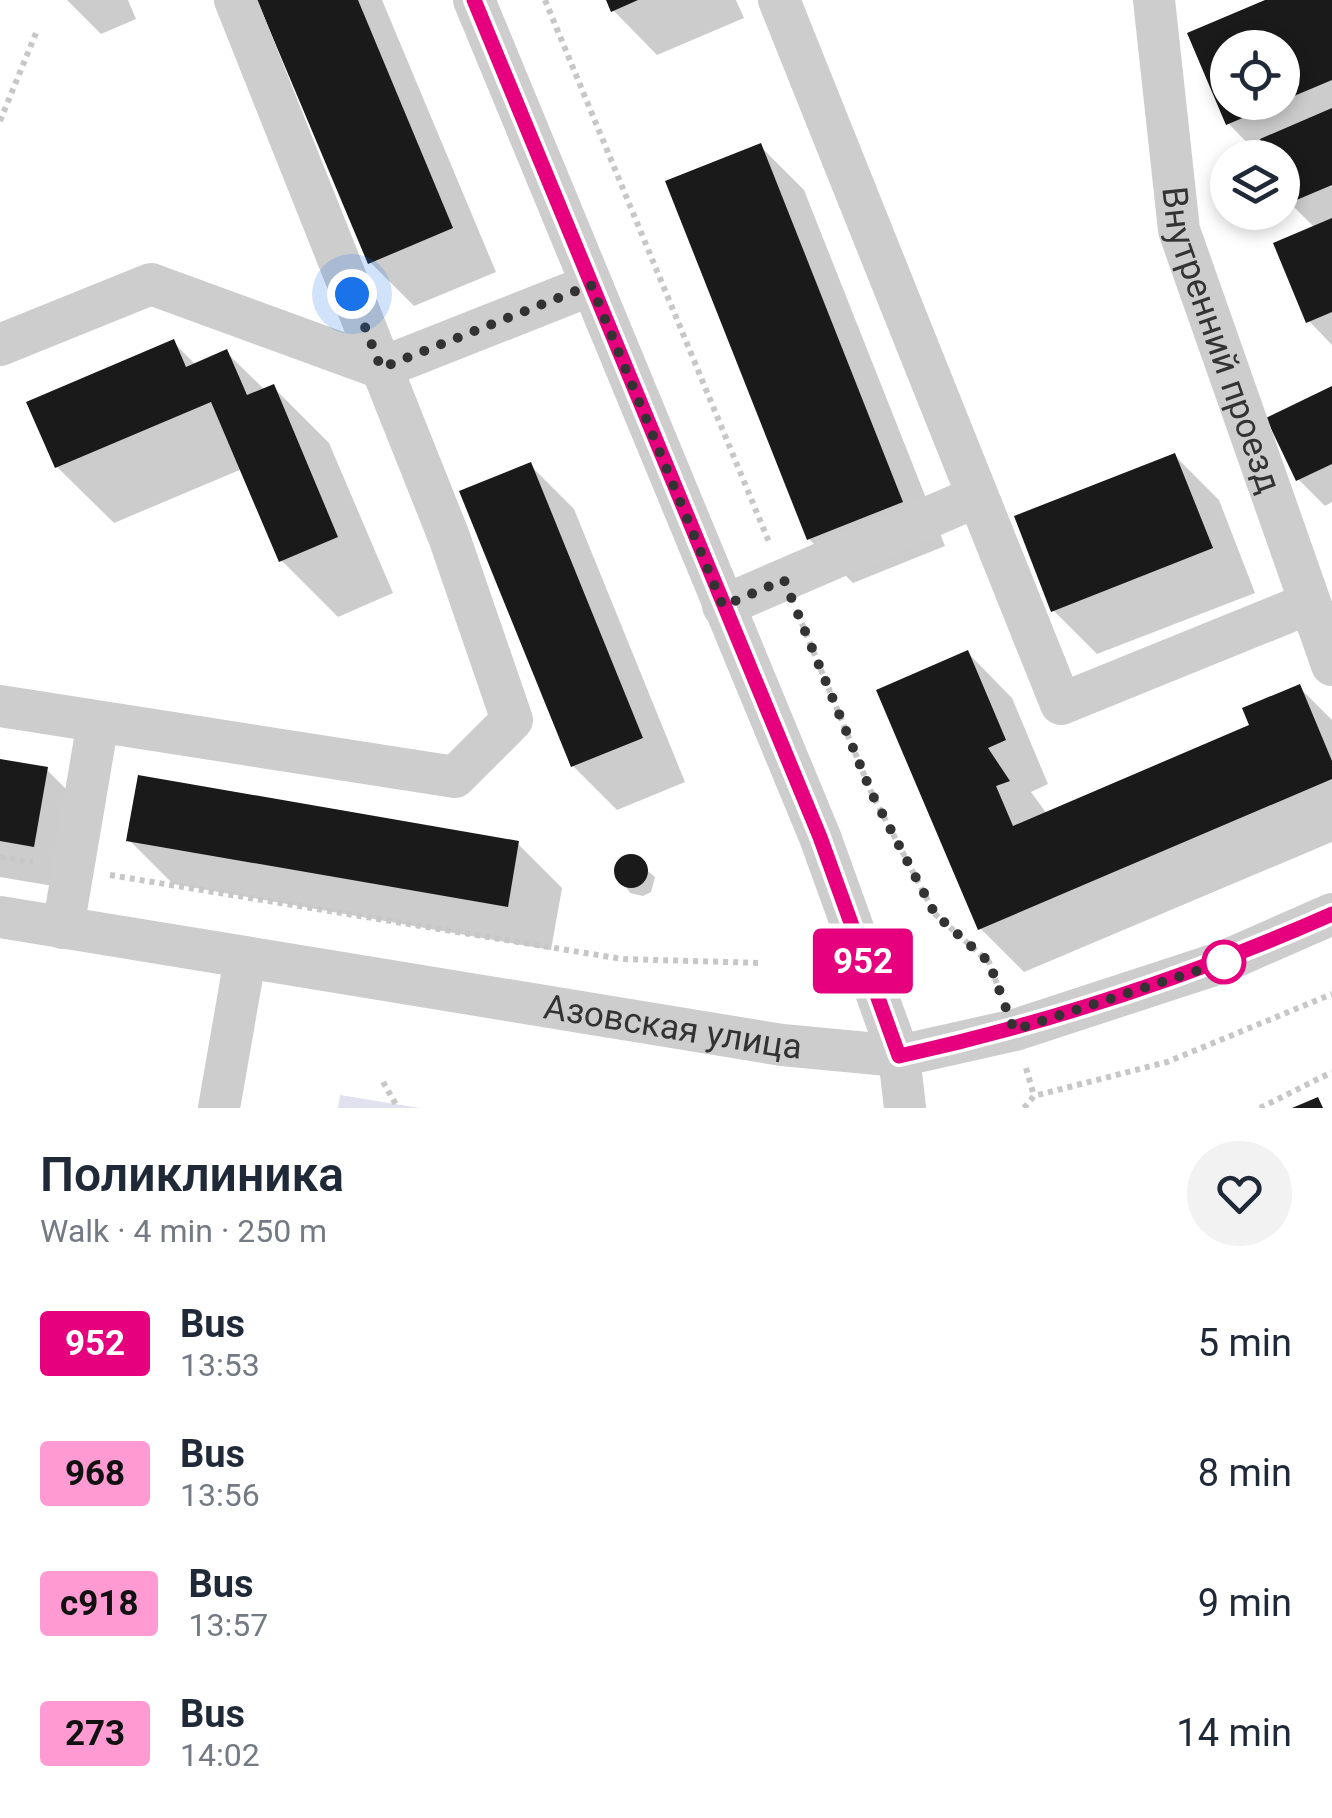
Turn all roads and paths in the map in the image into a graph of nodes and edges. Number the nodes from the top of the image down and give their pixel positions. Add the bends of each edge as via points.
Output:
1 (235, 0) edge
2 (474, 0) edge
3 (545, 0) edge
4 (779, 0) edge
5 (1154, 0) edge
6 (36, 32) dead end
7 (0, 121) edge
8 (591, 285) junction
9 (0, 345) edge
10 (381, 368) junction
11 (976, 497) junction
12 (784, 580) junction
13 (1310, 603) junction
14 (723, 606) junction
15 (1332, 665) edge
16 (0, 706) edge
17 (98, 722) junction
18 (0, 857) edge
19 (72, 868) junction
20 (1332, 914) edge
21 (0, 917) edge
22 (63, 928) junction
23 (245, 959) junction
24 (762, 963) dead end
25 (1332, 994) edge
26 (1014, 1030) junction
27 (899, 1056) junction
28 (1332, 1072) edge
29 (382, 1082) dead end
30 (219, 1108) edge
31 (398, 1108) edge
32 (905, 1108) edge
33 (1024, 1108) edge
34 (1260, 1108) edge

1 - 10 street
2 - 8 street
3 - 12 path
4 - 11 street
5 - 13 street, Внутренний проезд via 1178,230
6 - 7 path
8 - 10 street
8 - 14 street
9 - 10 street via 151,284
10 - 17 street via 512,720 455,777
11 - 12 street
11 - 13 street via 1061,704
12 - 14 street
12 - 26 path via 872,794 935,914 989,962
13 - 15 street, Внутренний проезд
14 - 27 street via 820,837
16 - 17 street
17 - 19 street
18 - 19 path
19 - 22 street
19 - 24 path via 622,959
20 - 26 street, Азовская улица via 1223,962
21 - 22 street, Азовская улица
22 - 23 street, Азовская улица
23 - 27 street, Азовская улица via 782,1044
23 - 30 street
25 - 33 path via 1167,1062 1034,1096
26 - 27 street, Азовская улица
27 - 32 street
28 - 34 path
29 - 31 path

